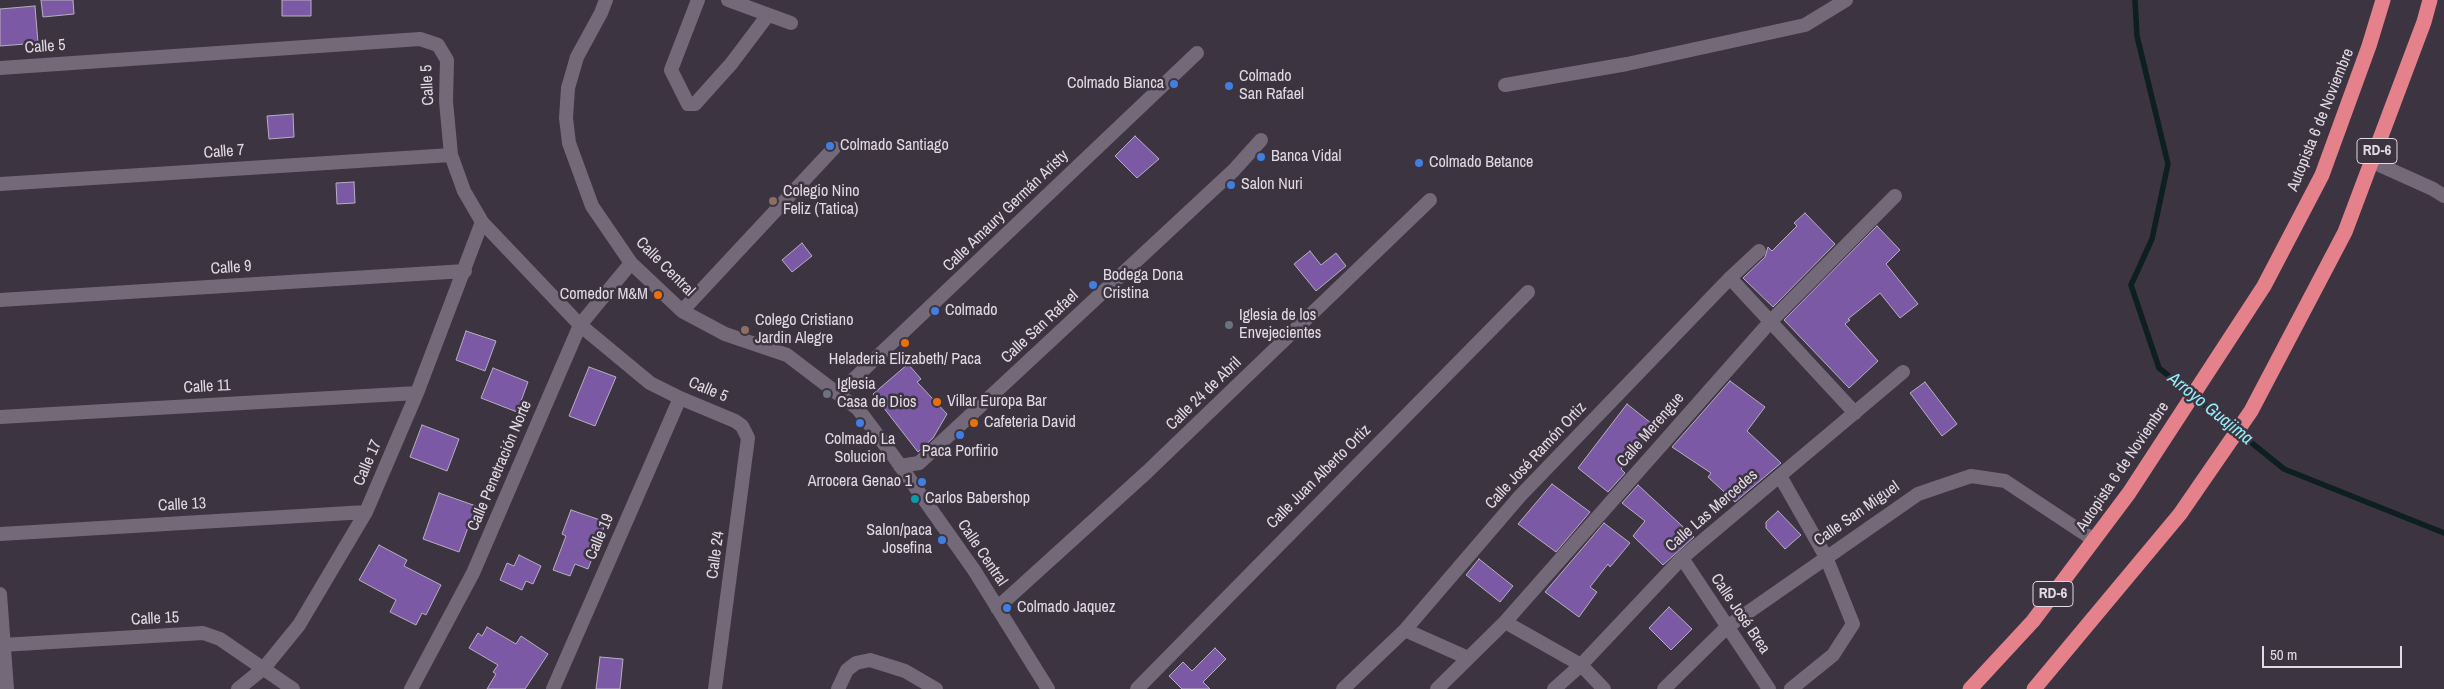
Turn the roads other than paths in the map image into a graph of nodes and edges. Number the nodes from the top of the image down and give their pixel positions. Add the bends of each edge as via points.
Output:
1 (606, 0) edge
2 (698, 0) edge
3 (728, 0) edge
4 (1846, 0) edge
5 (2383, 0) edge
6 (2430, 0) edge
7 (768, 15) junction
8 (791, 23) dead end
9 (1197, 53) dead end
10 (0, 68) edge
11 (1505, 84) dead end
12 (1261, 140) dead end
13 (834, 148) dead end
14 (451, 155) junction
15 (2373, 162) junction
16 (0, 184) edge
17 (1894, 196) dead end
18 (2444, 196) edge
19 (1430, 200) dead end
20 (482, 222) junction
21 (1759, 251) dead end
22 (631, 263) junction
23 (464, 271) junction
24 (1730, 278) junction
25 (1528, 292) dead end
26 (0, 300) edge
27 (682, 311) junction
28 (1770, 322) junction
29 (580, 324) junction
30 (1903, 372) dead end
31 (417, 393) junction
32 (838, 394) junction
33 (680, 398) junction
34 (1855, 413) junction
35 (0, 417) edge
36 (742, 426) joint
37 (900, 466) junction
38 (1780, 476) junction
39 (366, 512) junction
40 (0, 534) edge
41 (2094, 540) junction
42 (1826, 557) junction
43 (1682, 558) junction
44 (0, 594) edge
45 (997, 608) junction
46 (1504, 622) junction
47 (1727, 627) junction
48 (1406, 630) junction
49 (2, 645) junction
50 (1468, 658) junction
51 (1581, 665) junction
52 (264, 668) junction
53 (555, 688) edge
54 (7, 689) edge
55 (238, 689) edge
56 (293, 689) edge
57 (411, 689) edge
58 (715, 689) edge
59 (838, 689) edge
60 (936, 689) edge
61 (1048, 689) edge
62 (1136, 689) edge
63 (1343, 689) edge
64 (1437, 689) edge
65 (1554, 689) edge
66 (1604, 689) edge
67 (1664, 689) edge
68 (1769, 689) edge
69 (1791, 689) edge
70 (1970, 689) edge
71 (2034, 689) edge

1 - 22 street, Calle Central via 577,56 568,88 566,118 569,142 592,206
2 - 7 street via 672,70 688,104 695,104 731,64
3 - 7 street
4 - 11 street via 1805,25 1627,64
5 - 41 highway, Autopista 6 de Noviembre / RD-6 via 2322,175 2264,286 2129,493
6 - 15 highway, RD-6
7 - 8 street
9 - 32 street, Calle Amaury Germán Aristy
10 - 14 street, Calle 5 via 420,39 438,45 447,60 446,101
12 - 37 street, Calle San Rafael via 1234,170 918,462
13 - 27 street
14 - 16 street, Calle 7
14 - 20 street, Calle 5 via 464,190
15 - 18 street
15 - 71 highway, RD-6 via 2346,232 2251,411 2180,514
17 - 28 street, Calle Merengue
19 - 45 street, Calle 24 de Abril via 1148,472
20 - 23 street, Calle 17
20 - 29 street, Calle 5
21 - 24 street, Calle José Ramón Ortiz
22 - 27 street, Calle Central
22 - 29 street, Calle Penetración Norte
23 - 26 street, Calle 9
23 - 31 street, Calle 17
24 - 28 street
24 - 48 street, Calle José Ramón Ortiz via 1520,496
25 - 62 street, Calle Juan Alberto Ortiz
27 - 32 street, Calle Central via 725,334 787,355
28 - 34 street
28 - 46 street, Calle Merengue
29 - 33 street, Calle 5 via 650,383
29 - 57 street, Calle Penetración Norte via 473,573
30 - 34 street, Calle Las Mercedes
31 - 35 street, Calle 11
31 - 39 street, Calle 17
32 - 37 street, Calle Central via 858,409
33 - 36 street, Calle 5
33 - 53 street, Calle 19
34 - 38 street, Calle Las Mercedes
36 - 58 street, Calle 24 via 748,438 747,454
37 - 45 street, Calle Central
38 - 42 street
38 - 43 street, Calle Las Mercedes
39 - 40 street, Calle 13
39 - 52 street, Calle 17 via 299,625
41 - 42 street, Calle San Miguel via 2005,481 1970,476 1918,494
41 - 70 highway, Autopista 6 de Noviembre / RD-6 via 2033,621
42 - 47 street, Calle San Miguel
42 - 69 street via 1853,624 1833,654
43 - 47 street, Calle José Brea
43 - 51 street, Calle Las Mercedes
44 - 49 street
45 - 61 street, Calle Central
46 - 50 street, Calle Merengue
46 - 51 street
47 - 67 street, Calle San Miguel
47 - 68 street, Calle José Brea
48 - 50 street
48 - 63 street, Calle José Ramón Ortiz
49 - 52 street, Calle 15 via 203,633 220,639
49 - 54 street
50 - 64 street, Calle Merengue
51 - 65 street, Calle Las Mercedes
51 - 66 street
52 - 55 street, Calle 17
52 - 56 street, Calle 15
59 - 60 street via 847,670 856,663 870,660 904,671

